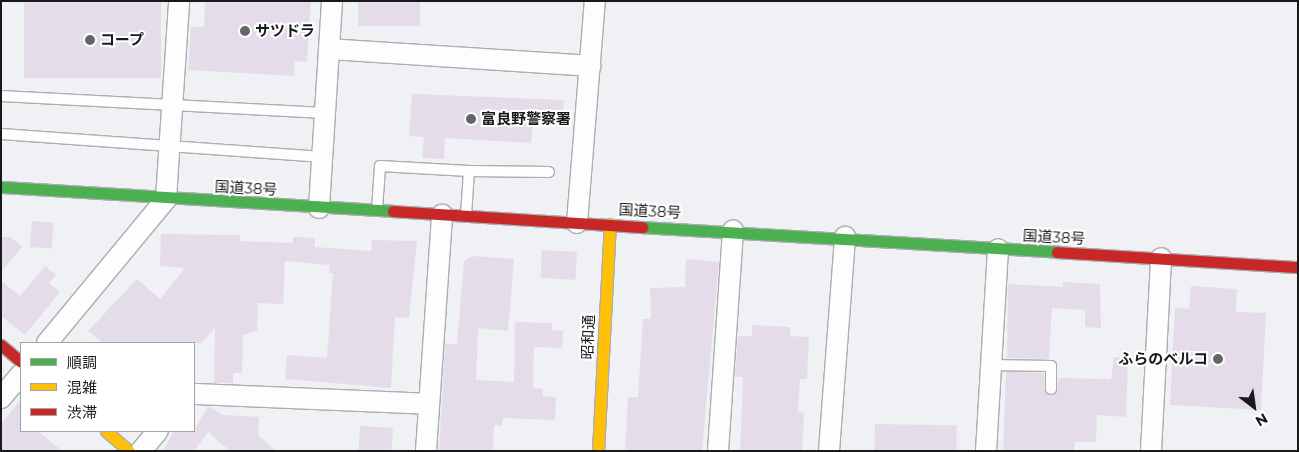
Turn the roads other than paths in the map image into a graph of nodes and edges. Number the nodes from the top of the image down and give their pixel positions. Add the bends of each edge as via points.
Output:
1 (179, 1) edge
2 (332, 1) edge
3 (595, 1) edge
4 (329, 49) junction
5 (590, 66) junction
6 (1, 96) edge
7 (172, 104) junction
8 (325, 113) junction
9 (1, 134) edge
10 (169, 146) junction
11 (323, 158) junction
12 (469, 171) junction
13 (549, 172) dead end
14 (1, 187) edge
15 (166, 199) junction
16 (319, 208) junction
17 (377, 211) junction
18 (442, 215) junction
19 (466, 216) junction
20 (577, 223) junction
21 (610, 224) junction
22 (732, 231) junction
23 (845, 237) junction
24 (998, 249) junction
25 (1161, 258) junction
26 (1298, 267) edge
27 (48, 342) edge
28 (1, 346) edge
29 (20, 361) edge
30 (991, 365) junction
31 (20, 375) edge
32 (1051, 389) dead end
33 (195, 394) edge
34 (1, 398) edge
35 (429, 404) junction
36 (107, 432) edge
37 (157, 432) edge
38 (130, 451) edge
39 (141, 451) edge
40 (426, 451) edge
41 (598, 451) edge
42 (718, 451) edge
43 (830, 451) edge
44 (986, 451) edge
45 (1151, 451) edge

1 - 7 street
2 - 4 street
3 - 5 street
4 - 5 street
4 - 8 street
5 - 20 street
6 - 7 lane
7 - 8 lane
7 - 10 street
8 - 11 street
9 - 10 lane
10 - 11 lane
10 - 15 street
11 - 16 street
12 - 13 lane
12 - 17 lane via 380,166
12 - 19 lane
14 - 15 main road, 国道38号
15 - 16 main road, 国道38号
15 - 27 street
16 - 17 main road, 国道38号
17 - 18 main road, 国道38号
18 - 19 main road, 国道38号
18 - 35 street
19 - 20 main road, 国道38号
20 - 21 main road, 国道38号
21 - 22 main road, 国道38号
21 - 41 main road, 昭和通
22 - 23 main road, 国道38号
22 - 42 street
23 - 24 main road, 国道38号
23 - 43 street
24 - 25 main road, 国道38号
24 - 30 street
25 - 26 main road, 国道38号
25 - 45 street
28 - 29 main road
30 - 32 lane via 1051,366
30 - 44 street
31 - 34 street
33 - 35 street
35 - 40 street
36 - 38 main road
37 - 39 street

